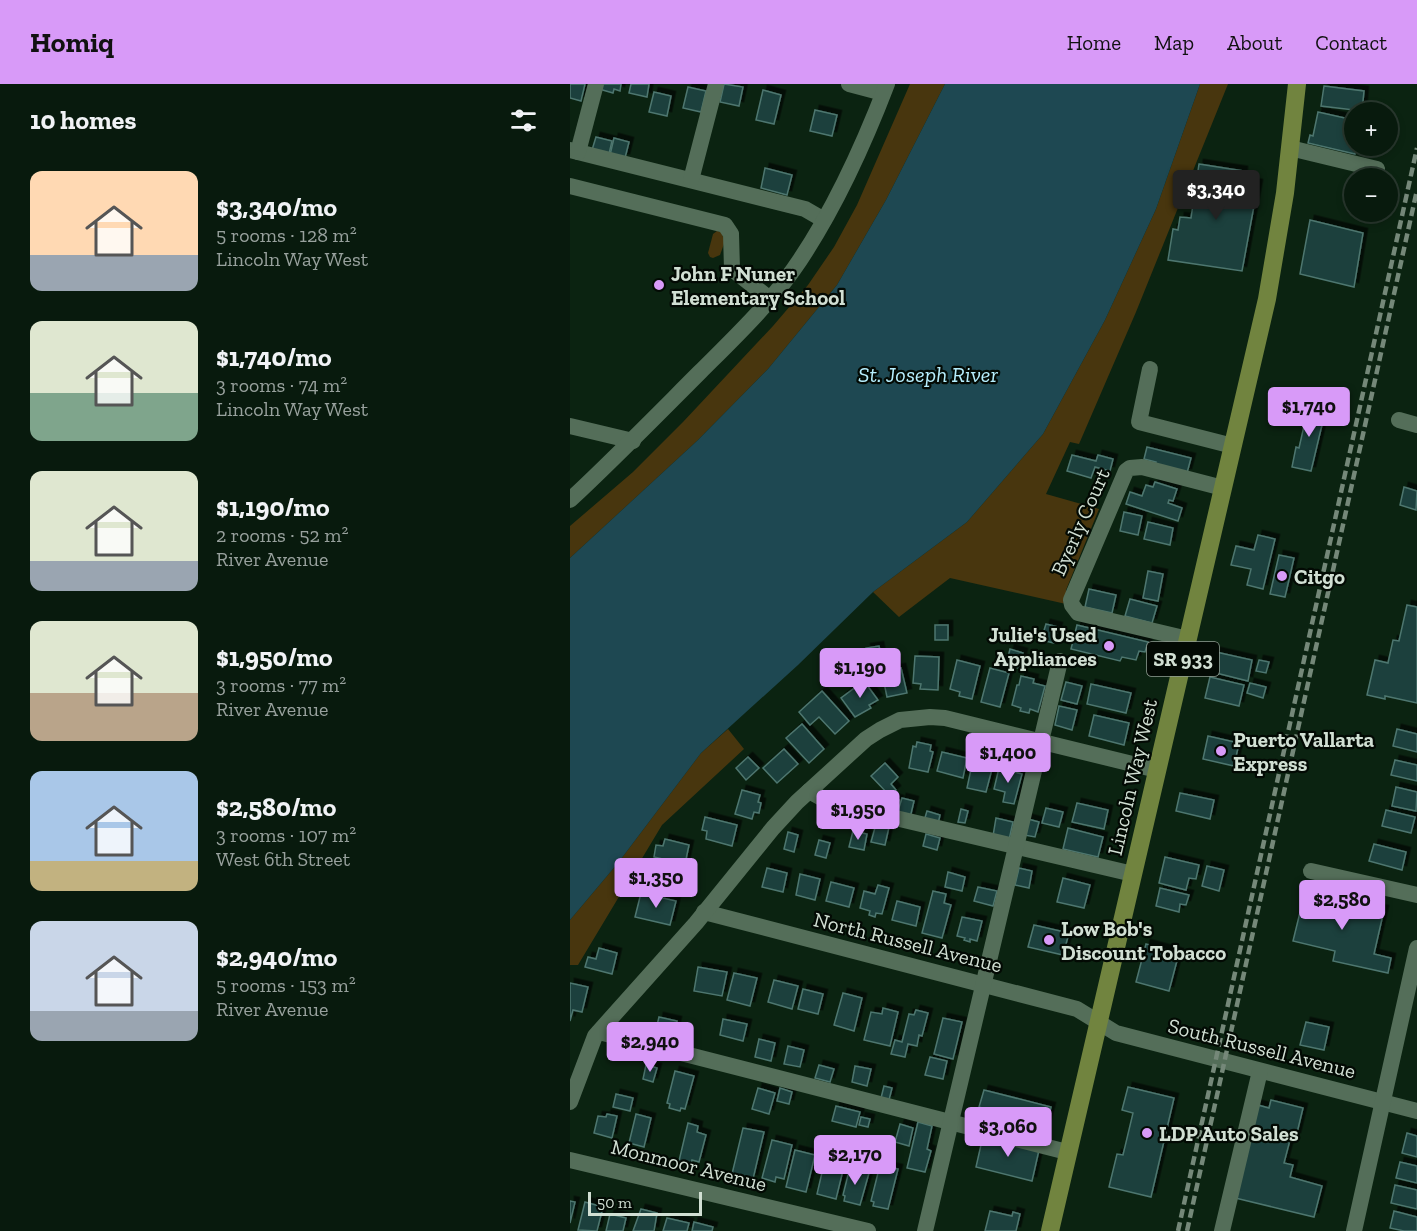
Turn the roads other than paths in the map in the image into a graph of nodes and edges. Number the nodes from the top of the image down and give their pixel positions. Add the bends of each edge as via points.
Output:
1 (596, 84) edge
2 (716, 84) edge
3 (849, 84) edge
4 (1297, 84) edge
5 (885, 88) edge
6 (1290, 148) junction
7 (574, 151) edge
8 (1373, 168) edge
9 (691, 180) junction
10 (570, 186) edge
11 (824, 220) junction
12 (770, 299) junction
13 (1150, 369) dead end
14 (1399, 420) dead end
15 (1417, 425) edge
16 (570, 426) edge
17 (633, 441) junction
18 (1233, 446) junction
19 (1223, 488) junction
20 (570, 500) edge
21 (1188, 639) junction
22 (1060, 661) dead end
23 (1040, 742) junction
24 (1157, 770) junction
25 (809, 791) junction
26 (1015, 846) junction
27 (1311, 872) dead end
28 (1133, 874) junction
29 (1417, 895) edge
30 (704, 912) junction
31 (1417, 948) edge
32 (983, 985) junction
33 (1412, 993) edge
34 (1099, 1023) junction
35 (599, 1032) junction
36 (1260, 1071) junction
37 (570, 1102) edge
38 (1384, 1103) junction
39 (1417, 1111) edge
40 (950, 1122) junction
41 (1067, 1152) junction
42 (570, 1160) edge
43 (868, 1231) edge
44 (925, 1231) edge
45 (1050, 1231) edge
46 (1222, 1231) edge
47 (1354, 1231) edge

1 - 7 street
2 - 9 street
3 - 5 street
4 - 6 main road, Lincoln Way West / SR 933
5 - 11 street
6 - 8 street
6 - 18 main road, Lincoln Way West / SR 933 via 1267,299
7 - 9 street
9 - 11 street via 805,209
10 - 12 street via 725,225 731,234 732,269
11 - 12 street via 800,261
12 - 17 street
13 - 18 street via 1139,422
14 - 15 street
16 - 17 street
17 - 20 street
18 - 19 main road, Lincoln Way West / SR 933
19 - 21 main road, Lincoln Way West / SR 933
19 - 21 street, Byerly Court via 1142,467 1130,468 1072,595 1072,605 1078,612
21 - 24 main road, Lincoln Way West / SR 933
22 - 23 street
23 - 24 street
23 - 25 street via 945,718 900,720 866,739
23 - 26 street
24 - 28 main road, Lincoln Way West / SR 933
25 - 26 street via 827,801
25 - 30 street via 772,828
26 - 28 street
26 - 32 street
27 - 29 street
28 - 34 main road, Lincoln Way West / SR 933
30 - 32 street, North Russell Avenue
30 - 35 street
31 - 33 street
32 - 34 street, North Russell Avenue via 1077,1008
32 - 40 street
33 - 38 street
34 - 36 street, South Russell Avenue via 1116,1033
34 - 41 main road, Lincoln Way West / SR 933
35 - 37 street
35 - 40 street
36 - 38 street, South Russell Avenue
36 - 46 street
38 - 39 street, South Russell Avenue
38 - 47 street
40 - 41 street
40 - 44 street
41 - 45 main road, Lincoln Way West / SR 933
42 - 43 street, Monmoor Avenue

